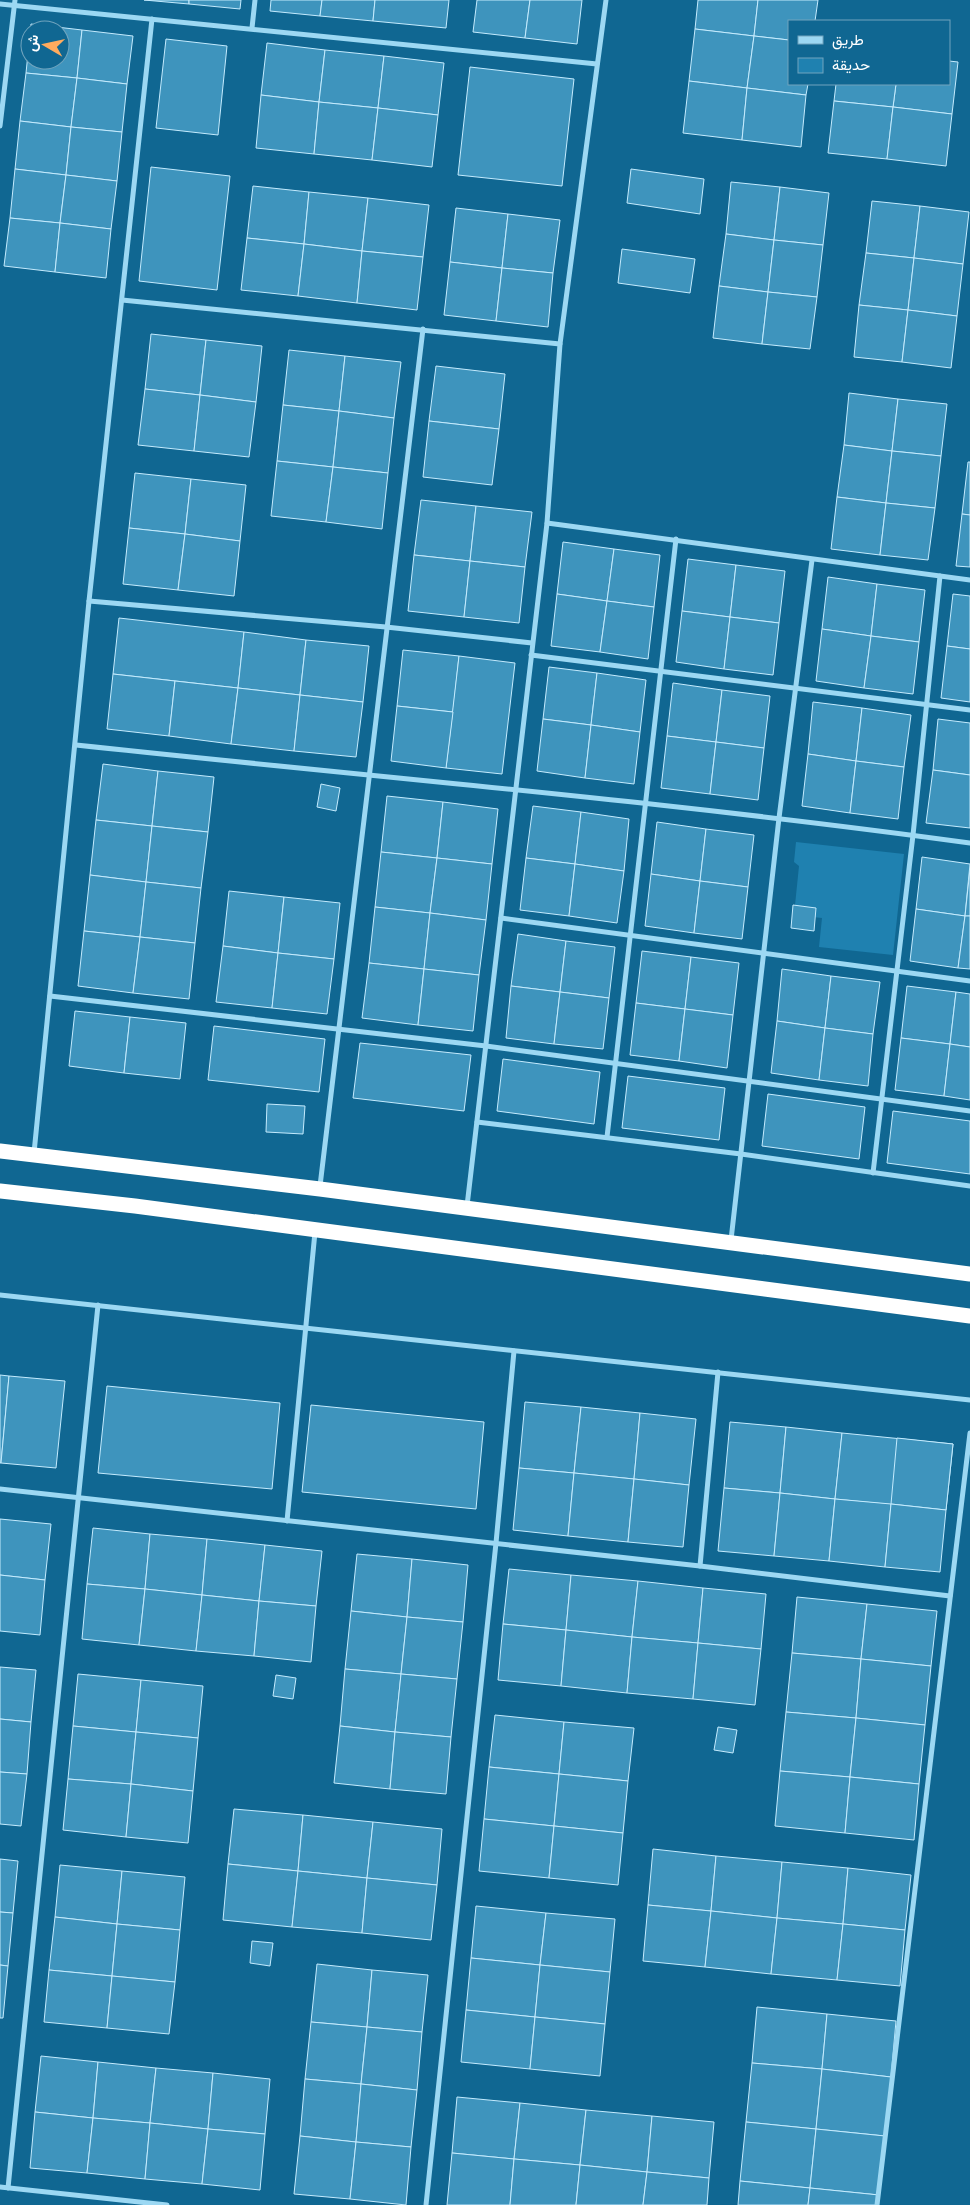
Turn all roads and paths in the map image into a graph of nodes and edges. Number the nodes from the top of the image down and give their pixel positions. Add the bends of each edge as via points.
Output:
1 (255, 0) edge
2 (606, 0) edge
3 (15, 3) edge
4 (0, 4) edge
5 (152, 19) junction
6 (252, 28) junction
7 (597, 64) junction
8 (0, 126) edge
9 (122, 300) junction
10 (423, 329) junction
11 (560, 344) junction
12 (547, 524) junction
13 (676, 539) junction
14 (812, 560) junction
15 (940, 576) junction
16 (970, 580) edge
17 (89, 602) junction
18 (386, 628) junction
19 (532, 643) junction
20 (531, 655) junction
21 (662, 670) junction
22 (795, 690) junction
23 (927, 704) junction
24 (970, 710) edge
25 (76, 745) junction
26 (368, 776) junction
27 (516, 789) junction
28 (644, 802) junction
29 (779, 818) junction
30 (913, 835) junction
31 (970, 843) edge
32 (501, 918) junction
33 (629, 936) junction
34 (765, 954) junction
35 (897, 971) junction
36 (970, 981) edge
37 (50, 996) junction
38 (338, 1029) junction
39 (486, 1046) junction
40 (615, 1064) junction
41 (750, 1081) junction
42 (882, 1099) junction
43 (970, 1110) edge
44 (477, 1122) junction
45 (607, 1138) junction
46 (0, 1151) edge
47 (34, 1154) junction
48 (741, 1154) junction
49 (873, 1173) junction
50 (970, 1186) edge
51 (320, 1190) junction
52 (0, 1192) edge
53 (467, 1209) junction
54 (315, 1229) junction
55 (731, 1243) junction
56 (970, 1274) edge
57 (0, 1294) edge
58 (98, 1305) junction
59 (970, 1316) edge
60 (304, 1328) junction
61 (514, 1351) junction
62 (718, 1372) junction
63 (970, 1400) edge
64 (970, 1433) edge
65 (0, 1489) edge
66 (79, 1497) junction
67 (287, 1521) junction
68 (496, 1543) junction
69 (700, 1566) junction
70 (950, 1596) junction
71 (0, 2187) edge
72 (8, 2188) junction
73 (167, 2205) edge
74 (426, 2205) edge
75 (877, 2205) edge

1 - 6 street
2 - 7 street
3 - 4 street
3 - 5 street
3 - 8 street
5 - 6 street
5 - 9 street
6 - 7 street
7 - 11 street
9 - 10 street
9 - 17 street
10 - 11 street
10 - 18 street
11 - 12 street
12 - 13 street
12 - 19 street
13 - 14 street
13 - 21 street
14 - 15 street
14 - 22 street
15 - 16 street
15 - 23 street
17 - 18 street
17 - 25 street
18 - 19 street
18 - 26 street
19 - 20 street
20 - 21 street
20 - 27 street
21 - 22 street
21 - 28 street
22 - 23 street
22 - 29 street
23 - 24 street
23 - 30 street
25 - 26 street
25 - 37 street
26 - 27 street
26 - 38 street
27 - 28 street
27 - 32 street
28 - 29 street
28 - 33 street
29 - 30 street
29 - 34 street
30 - 31 street
30 - 35 street
32 - 33 street
32 - 39 street
33 - 34 street
33 - 40 street
34 - 35 street
34 - 41 street
35 - 36 street
35 - 42 street
37 - 38 street
37 - 47 street
38 - 39 street
38 - 51 street
39 - 40 street
39 - 44 street
40 - 41 street
40 - 45 street
41 - 42 street
41 - 48 street
42 - 43 street
42 - 49 street
44 - 45 street
44 - 53 street
45 - 48 street
46 - 47 highway
47 - 51 highway
48 - 49 street
48 - 55 street
49 - 50 street
51 - 53 highway
52 - 54 highway
53 - 55 highway
54 - 59 highway
54 - 60 street
55 - 56 highway
57 - 58 street
58 - 60 street
58 - 66 street
60 - 61 street
60 - 67 street
61 - 62 street
61 - 68 street
62 - 63 street
62 - 69 street
64 - 70 street
65 - 66 street
66 - 67 street
66 - 72 street
67 - 68 street
68 - 69 street
68 - 74 street
69 - 70 street
70 - 75 street
71 - 72 street
72 - 73 street

